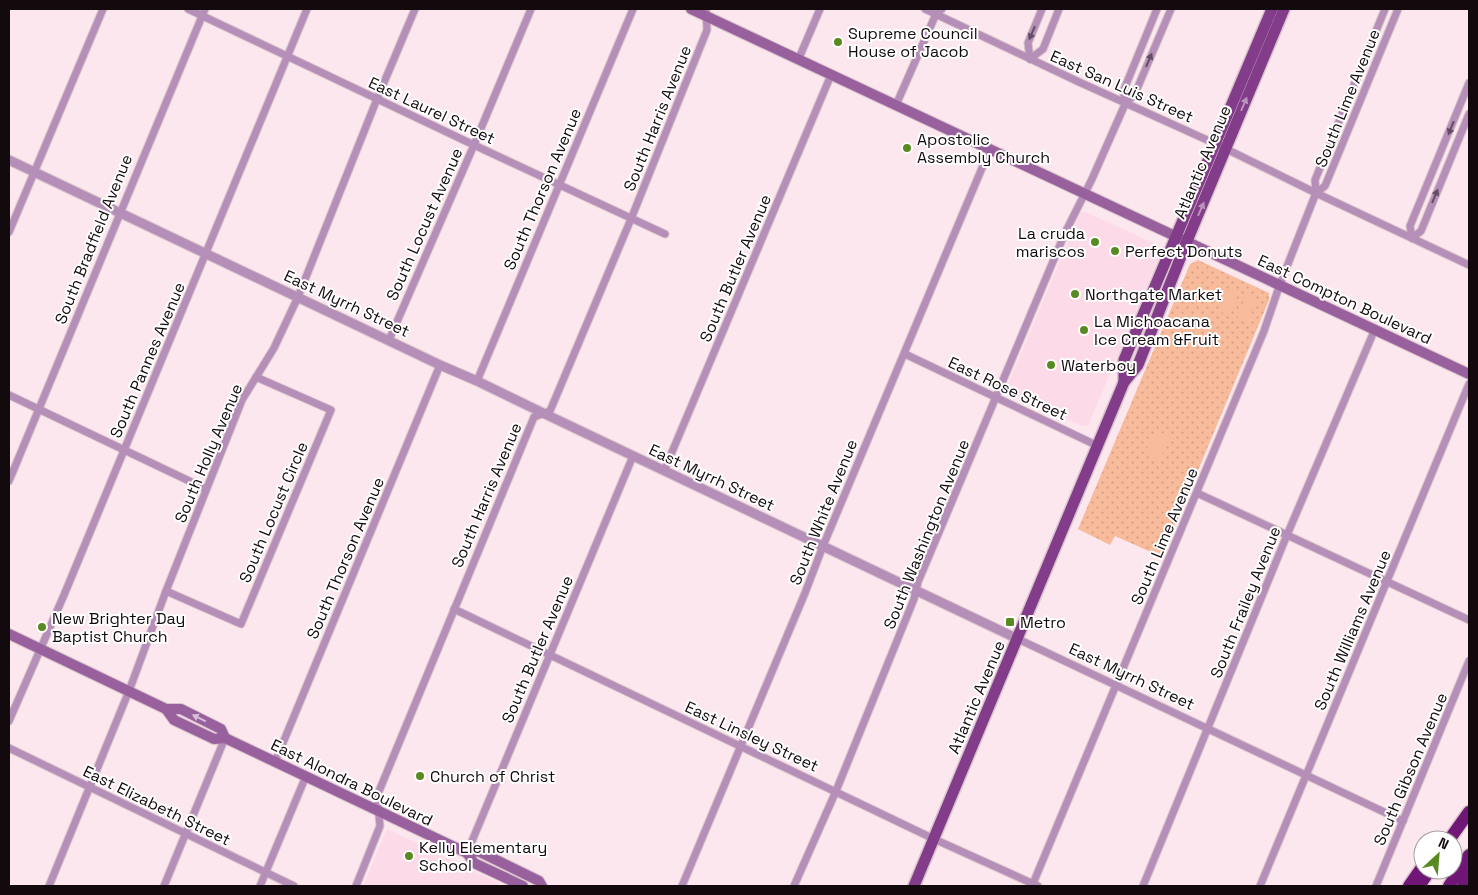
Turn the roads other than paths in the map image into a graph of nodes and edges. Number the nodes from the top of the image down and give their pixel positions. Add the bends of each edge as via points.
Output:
1 (103, 9) edge
2 (188, 9) edge
3 (307, 9) edge
4 (415, 9) edge
5 (531, 9) edge
6 (632, 9) edge
7 (691, 9) edge
8 (820, 9) edge
9 (925, 9) edge
10 (1042, 9) edge
11 (1059, 9) edge
12 (1157, 9) edge
13 (1171, 9) edge
14 (1272, 9) edge
15 (1284, 9) edge
16 (1385, 9) edge
17 (1398, 9) edge
18 (938, 11) edge
19 (203, 12) edge
20 (706, 12) edge
21 (287, 56) junction
22 (799, 58) junction
23 (1030, 59) junction
24 (831, 75) junction
25 (1469, 83) edge
26 (377, 99) junction
27 (1126, 102) junction
28 (896, 105) junction
29 (1469, 114) edge
30 (474, 145) junction
31 (1221, 146) junction
32 (990, 150) junction
33 (9, 160) edge
34 (34, 172) junction
35 (558, 185) junction
36 (1316, 193) junction
37 (1085, 194) junction
38 (120, 212) junction
39 (631, 219) junction
40 (9, 232) edge
41 (665, 234) dead end
42 (1182, 238) junction
43 (1412, 238) junction
44 (206, 253) junction
45 (1469, 265) edge
46 (1280, 284) junction
47 (298, 297) junction
48 (1375, 329) junction
49 (389, 340) junction
50 (905, 354) junction
51 (440, 365) junction
52 (1469, 374) edge
53 (256, 377) junction
54 (477, 381) junction
55 (1469, 384) edge
56 (9, 395) edge
57 (996, 397) junction
58 (39, 408) junction
59 (543, 414) junction
60 (1098, 446) junction
61 (124, 450) junction
62 (633, 456) junction
63 (664, 471) junction
64 (9, 481) edge
65 (206, 488) junction
66 (1197, 493) junction
67 (1288, 535) junction
68 (823, 546) junction
69 (1386, 582) junction
70 (916, 590) junction
71 (166, 591) junction
72 (454, 609) junction
73 (1469, 620) edge
74 (9, 634) edge
75 (1018, 639) junction
76 (39, 648) junction
77 (549, 655) junction
78 (1469, 662) edge
79 (1116, 685) junction
80 (129, 691) junction
81 (9, 721) edge
82 (1208, 729) junction
83 (225, 738) junction
84 (740, 746) junction
85 (9, 748) edge
86 (274, 762) junction
87 (1306, 775) junction
88 (306, 776) junction
89 (89, 788) junction
90 (836, 791) junction
91 (379, 811) junction
92 (1469, 812) edge
93 (1403, 821) junction
94 (1456, 830) edge
95 (185, 834) junction
96 (934, 838) junction
97 (467, 853) junction
98 (1469, 855) edge
99 (266, 873) junction
100 (1469, 874) edge
101 (1034, 885) edge
102 (49, 886) edge
103 (164, 886) edge
104 (260, 886) edge
105 (294, 886) edge
106 (356, 886) edge
107 (523, 886) edge
108 (542, 886) edge
109 (682, 886) edge
110 (794, 886) edge
111 (914, 886) edge
112 (1143, 886) edge
113 (1260, 886) edge
114 (1376, 886) edge
115 (1449, 886) edge
116 (1462, 886) edge

1 - 34 street
2 - 19 street, East Laurel Street
3 - 21 street, South Pannes Avenue
4 - 26 street, South Holly Avenue
5 - 30 street, South Locust Avenue
6 - 35 street, South Thorson Avenue
7 - 20 main road, East Compton Boulevard
8 - 22 street
9 - 18 street, East San Luis Street
10 -> 23 street via 1028,43
11 - 23 street via 1043,49
12 - 27 street via 1123,92
27 -> 13 street via 1134,96
14 - 31 main road, Atlantic Avenue
31 -> 15 main road, Atlantic Avenue
16 - 36 street, South Lime Avenue via 1315,180
17 - 36 street, South Lime Avenue via 1325,186
18 - 23 street, East San Luis Street
18 - 28 street
19 - 21 street, East Laurel Street
19 - 38 street, South Bradfield Avenue
20 - 22 main road, East Compton Boulevard
20 - 39 street, South Harris Avenue via 707,32
21 - 26 street, East Laurel Street
21 - 44 street, South Pannes Avenue
22 - 24 main road, East Compton Boulevard
23 - 27 street, East San Luis Street
24 - 28 main road, East Compton Boulevard
24 - 63 street, South Butler Avenue
25 -> 43 street via 1410,226
26 - 30 street, East Laurel Street
26 - 47 street, South Holly Avenue
27 - 31 street, East San Luis Street
27 - 37 street, South Washington Avenue
28 - 32 main road, East Compton Boulevard
43 -> 29 street via 1421,231
30 - 35 street, East Laurel Street
30 - 49 street, South Locust Avenue
31 - 36 street, East San Luis Street
31 - 42 main road, Atlantic Avenue
32 - 37 main road, East Compton Boulevard
32 - 50 street, South White Avenue
33 - 34 street, East Myrrh Street
34 - 38 street, East Myrrh Street
34 - 40 street
35 - 39 street, East Laurel Street
35 - 54 street, South Thorson Avenue
36 - 43 street, East San Luis Street
36 - 46 street, South Lime Avenue
37 - 42 main road, East Compton Boulevard
37 - 57 street, South Washington Avenue
38 - 44 street, East Myrrh Street
38 - 58 street, South Bradfield Avenue
39 - 41 street, East Laurel Street
39 - 59 street, South Harris Avenue via 550,411
42 - 46 main road, East Compton Boulevard
42 - 60 main road, Atlantic Avenue via 1124,360 1124,382
43 - 45 street, East San Luis Street
44 - 47 street, East Myrrh Street
44 - 61 street, South Pannes Avenue
46 - 48 main road, East Compton Boulevard
46 - 66 street, South Lime Avenue
47 - 49 street, East Myrrh Street
47 - 53 street, South Holly Avenue
48 - 52 main road, East Compton Boulevard
48 - 67 street, South Frailey Avenue
49 - 51 street, East Myrrh Street
50 - 57 street, East Rose Street
50 - 68 street, South White Avenue
51 - 54 street, East Myrrh Street
51 - 86 street, South Thorson Avenue
53 - 65 street, South Holly Avenue via 242,400
53 - 71 street, South Locust Circle via 331,410 242,624
54 - 59 street, East Myrrh Street
55 - 69 street, South Williams Avenue
56 - 58 street
57 - 60 street, East Rose Street
57 - 70 street, South Washington Avenue
58 - 61 street
58 - 64 street, South Bradfield Avenue
59 - 62 street, East Myrrh Street
59 - 72 street, South Harris Avenue via 534,417
60 - 75 main road, Atlantic Avenue
61 - 65 street
61 - 76 street, South Pannes Avenue
62 - 63 street, East Myrrh Street
62 - 77 street, South Butler Avenue
63 - 68 street, East Myrrh Street
65 - 71 street, South Holly Avenue
66 - 67 street
66 - 79 street, South Lime Avenue
67 - 69 street
67 - 82 street, South Frailey Avenue
68 - 70 street, East Myrrh Street
68 - 84 street, South White Avenue
69 - 73 street
69 - 87 street, South Williams Avenue
70 - 75 street, East Myrrh Street
70 - 90 street, South Washington Avenue
71 - 80 street, South Holly Avenue
72 - 77 street, East Linsley Street
72 - 91 street, South Harris Avenue via 377,796
74 - 76 main road, East Alondra Boulevard
75 - 79 street, East Myrrh Street
75 - 96 main road, Atlantic Avenue
76 - 80 main road, East Alondra Boulevard
76 - 81 street, South Pannes Avenue
77 - 84 street, East Linsley Street
77 - 97 street, South Butler Avenue
78 - 93 street, South Gibson Avenue
79 - 82 street, East Myrrh Street
79 - 101 street, South Lime Avenue
80 - 83 main road, East Alondra Boulevard via 166,709 181,709 221,729
80 - 89 street, South Holly Avenue
82 - 87 street, East Myrrh Street
82 - 112 street, South Frailey Avenue
83 - 86 main road, East Alondra Boulevard
83 - 95 street
84 - 90 street, East Linsley Street
84 - 109 street, South White Avenue
85 - 89 street, East Elizabeth Street
86 - 88 main road, East Alondra Boulevard
87 - 93 street, East Myrrh Street
87 - 113 street, South Williams Avenue
88 - 91 main road, East Alondra Boulevard
88 - 99 street
89 - 95 street, East Elizabeth Street
89 - 102 street, South Holly Avenue
90 - 96 street, East Linsley Street
90 - 110 street, South Washington Avenue
91 - 97 main road, East Alondra Boulevard
91 - 106 street, South Harris Avenue via 380,826
92 - 94 highway
93 - 114 street, South Gibson Avenue
95 - 99 street, East Elizabeth Street
95 - 103 street
96 - 101 street, East Linsley Street
96 - 111 main road, Atlantic Avenue
97 - 107 main road, East Alondra Boulevard via 474,863
97 - 108 main road, East Alondra Boulevard via 478,851 539,881
98 - 115 highway
99 - 104 street
99 - 105 street, East Elizabeth Street
100 - 116 highway

